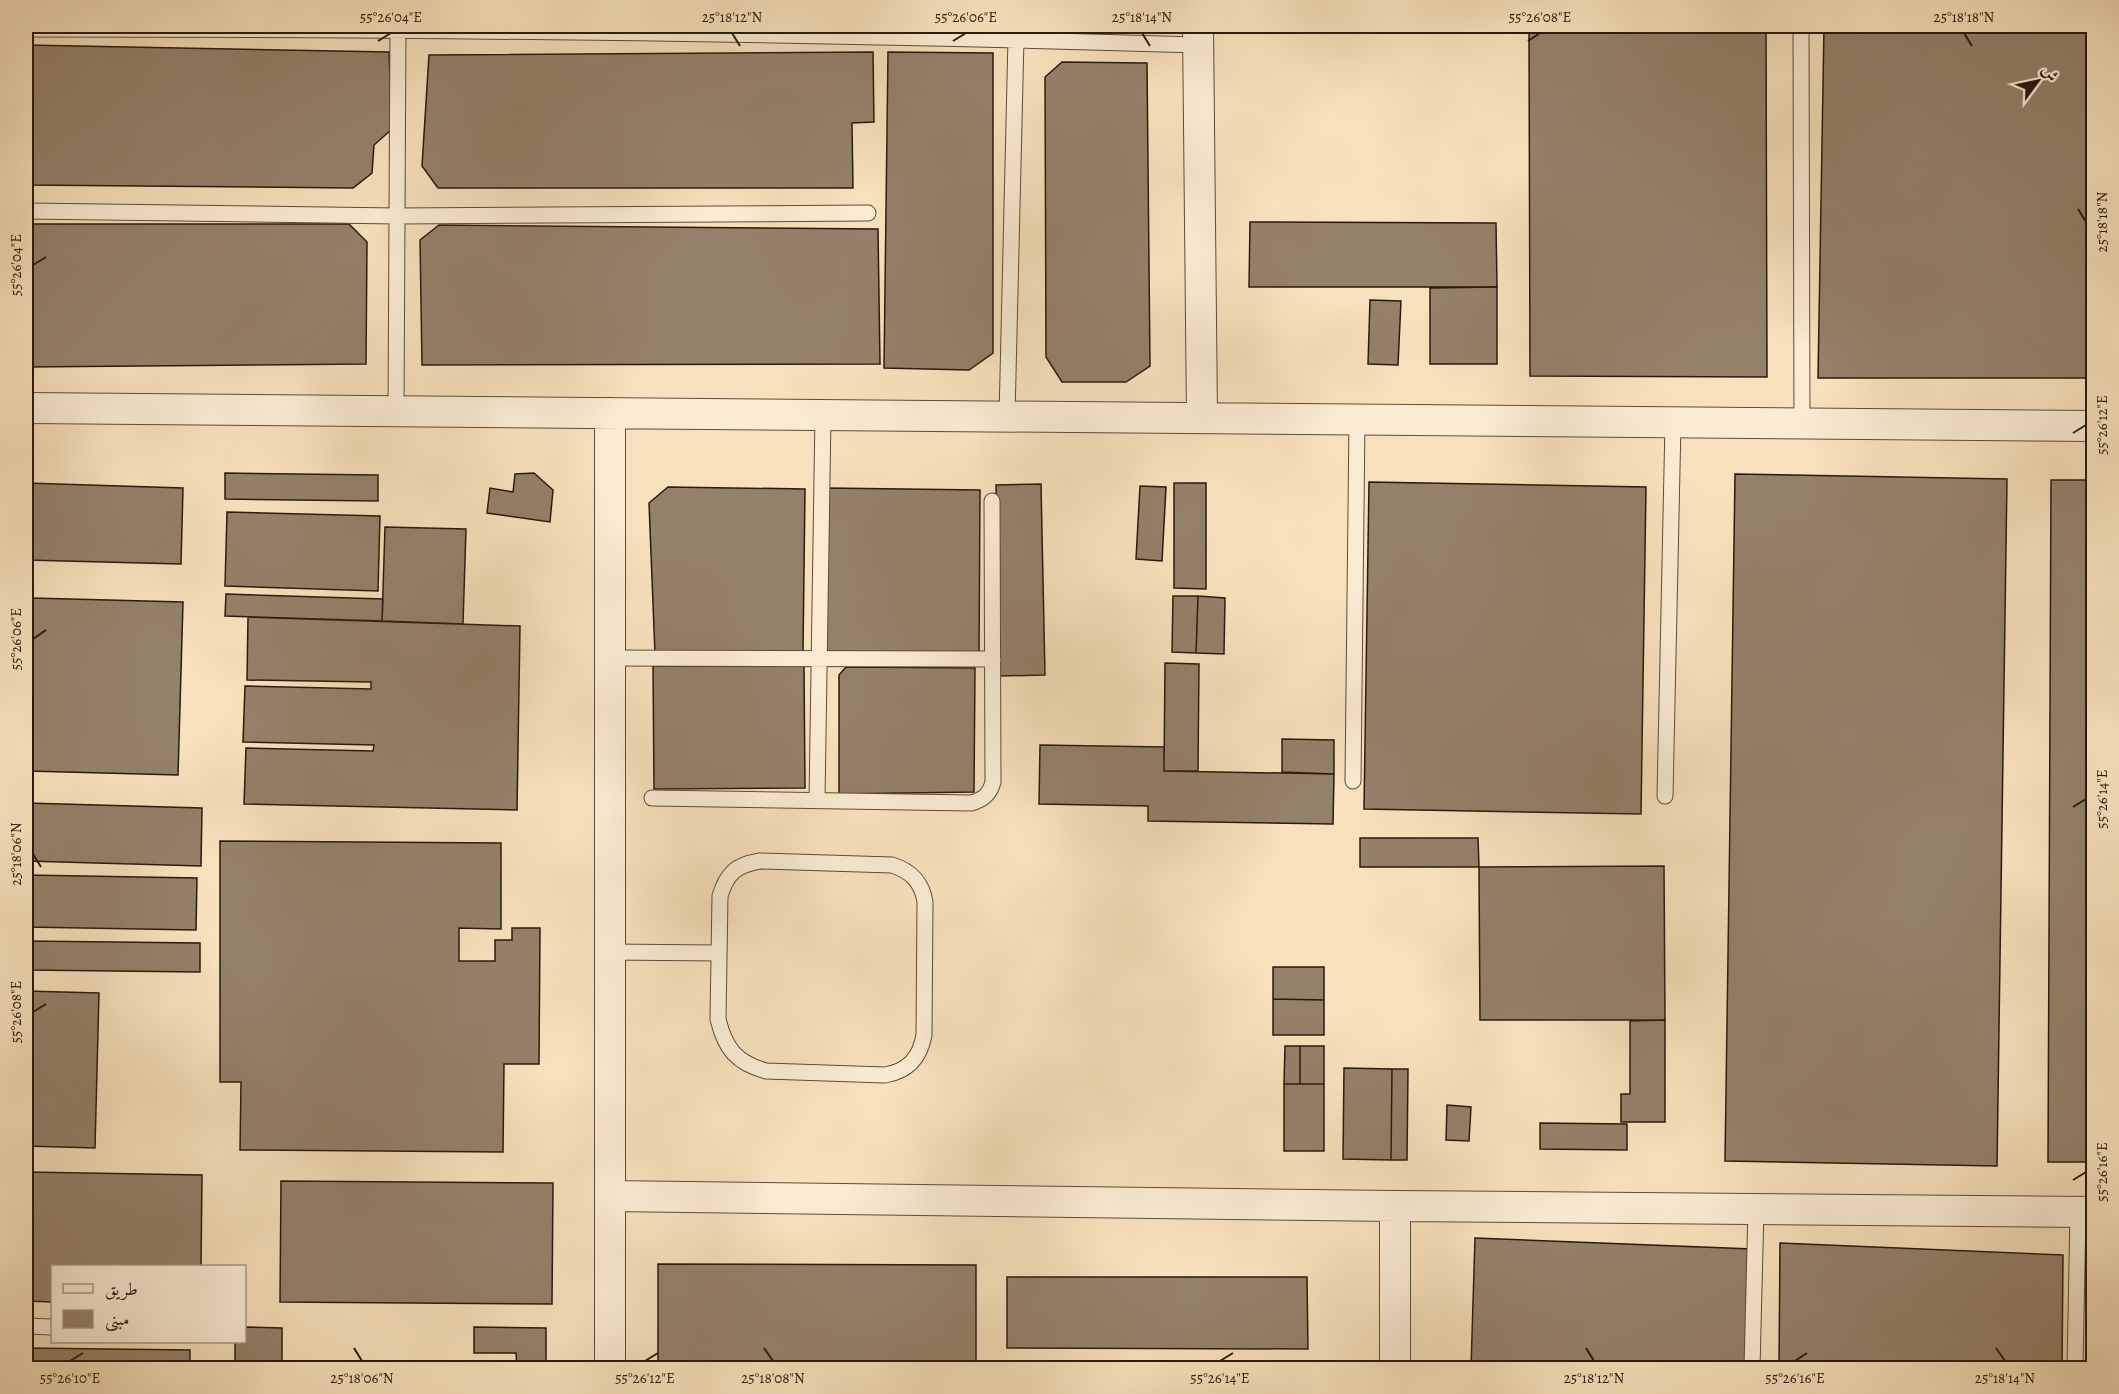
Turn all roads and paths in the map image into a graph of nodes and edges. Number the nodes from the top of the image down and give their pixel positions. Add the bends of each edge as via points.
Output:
1 (1801, 26) edge
2 (398, 27) edge
3 (26, 29) edge
4 (905, 31) edge
5 (1198, 35) edge
6 (1016, 39) junction
7 (26, 211) edge
8 (868, 213) dead end
9 (397, 216) junction
10 (26, 408) edge
11 (396, 411) junction
12 (610, 413) junction
13 (823, 415) junction
14 (1007, 417) junction
15 (1202, 418) junction
16 (1357, 420) junction
17 (1673, 423) junction
18 (1802, 423) junction
19 (2094, 426) edge
20 (992, 501) dead end
21 (610, 658) junction
22 (821, 658) junction
23 (993, 659) junction
24 (1353, 782) dead end
25 (1665, 796) dead end
26 (652, 798) dead end
27 (818, 800) junction
28 (610, 952) junction
29 (718, 953) junction
30 (610, 1196) junction
31 (1395, 1206) junction
32 (1756, 1209) junction
33 (2086, 1212) edge
34 (26, 1326) edge
35 (51, 1327) edge
36 (610, 1368) edge
37 (1395, 1368) edge
38 (1752, 1368) edge
39 (2075, 1368) edge

1 - 18 lane
2 - 3 lane
2 - 4 lane
2 - 9 lane
4 - 6 lane
5 - 6 lane
5 - 15 street
6 - 14 lane
7 - 9 lane
8 - 9 lane
9 - 11 lane
10 - 11 street
11 - 12 street
12 - 13 street
12 - 21 street
13 - 14 street
13 - 22 lane
14 - 15 street
15 - 16 street
16 - 17 street
16 - 24 lane
17 - 18 street
17 - 25 lane
18 - 19 street
20 - 23 lane
21 - 22 lane
21 - 28 street
22 - 23 lane
22 - 27 lane
23 - 27 lane via 993,782 986,796 970,803
26 - 27 lane
28 - 29 lane
28 - 30 street
29 - 29 lane via 721,1034 739,1059 752,1067 766,1071 885,1075 908,1067 922,1047 926,902 918,882 903,868 760,861 745,864 724,882
30 - 31 street
30 - 36 street
31 - 32 street
31 - 37 street
32 - 33 street
32 - 38 lane
33 - 39 lane
34 - 35 lane

